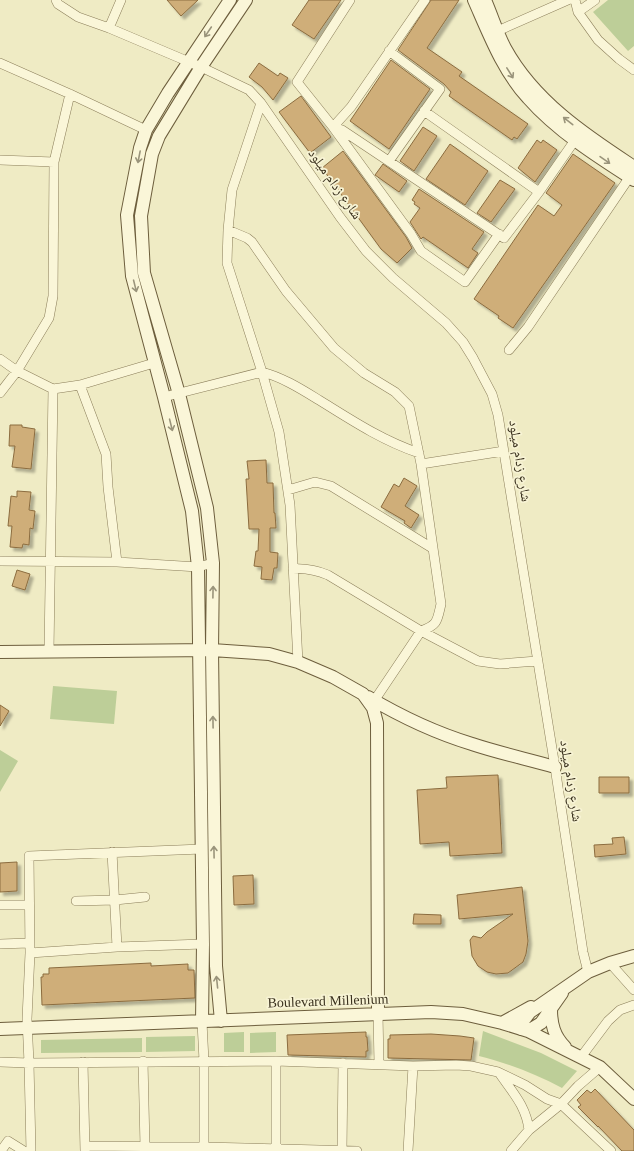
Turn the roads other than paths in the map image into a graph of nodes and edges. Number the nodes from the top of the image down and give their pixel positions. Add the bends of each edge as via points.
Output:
1 (56, 0) edge
2 (121, 0) edge
3 (230, 0) edge
4 (246, 0) edge
5 (350, 0) edge
6 (425, 0) edge
7 (474, 0) edge
8 (485, 0) edge
9 (568, 0) edge
10 (575, 0) edge
11 (595, 0) edge
12 (578, 12) junction
13 (109, 28) junction
14 (494, 32) junction
15 (389, 51) junction
16 (189, 62) junction
17 (0, 64) edge
18 (201, 67) junction
19 (633, 68) edge
20 (70, 94) junction
21 (262, 103) junction
22 (424, 111) junction
23 (333, 126) junction
24 (146, 130) junction
25 (575, 140) junction
26 (0, 160) edge
27 (389, 161) junction
28 (54, 162) junction
29 (633, 174) edge
30 (539, 192) junction
31 (228, 230) junction
32 (499, 234) junction
33 (509, 350) dead end
34 (0, 359) edge
35 (154, 362) junction
36 (17, 371) junction
37 (262, 372) junction
38 (80, 385) junction
39 (53, 389) junction
40 (0, 393) edge
41 (179, 394) junction
42 (164, 397) junction
43 (504, 451) junction
44 (419, 453) junction
45 (421, 464) junction
46 (288, 490) junction
47 (432, 548) junction
48 (0, 561) edge
49 (50, 561) junction
50 (117, 562) junction
51 (213, 563) junction
52 (198, 567) junction
53 (293, 569) junction
54 (421, 631) junction
55 (212, 650) junction
56 (49, 651) junction
57 (199, 651) junction
58 (0, 652) edge
59 (537, 661) junction
60 (298, 662) junction
61 (363, 694) junction
62 (374, 701) junction
63 (555, 767) junction
64 (202, 849) junction
65 (112, 852) junction
66 (145, 897) dead end
67 (115, 900) junction
68 (76, 901) dead end
69 (0, 905) edge
70 (28, 905) junction
71 (29, 943) junction
72 (0, 944) edge
73 (203, 944) junction
74 (118, 947) junction
75 (30, 953) junction
76 (634, 956) edge
77 (610, 963) junction
78 (588, 972) junction
79 (634, 990) edge
80 (547, 1005) junction
81 (634, 1005) edge
82 (378, 1014) junction
83 (221, 1021) junction
84 (202, 1022) junction
85 (502, 1023) junction
86 (27, 1028) junction
87 (0, 1029) edge
88 (524, 1030) junction
89 (567, 1050) junction
90 (580, 1057) junction
91 (143, 1061) junction
92 (204, 1061) junction
93 (276, 1061) junction
94 (0, 1062) edge
95 (83, 1062) junction
96 (29, 1063) junction
97 (343, 1063) junction
98 (379, 1064) junction
99 (413, 1066) junction
100 (600, 1067) junction
101 (498, 1072) junction
102 (634, 1099) edge
103 (561, 1104) junction
104 (529, 1130) junction
105 (144, 1147) junction
106 (85, 1149) edge
107 (204, 1149) edge
108 (276, 1149) junction
109 (1, 1151) edge
110 (24, 1151) edge
111 (31, 1151) edge
112 (342, 1151) edge
113 (357, 1151) edge
114 (408, 1151) edge
115 (511, 1151) edge
116 (611, 1151) edge

1 - 13 street, شارع زدام ميلود via 78,17
2 - 13 street
3 -> 16 main road
4 - 18 main road
5 - 23 street via 297,82
6 - 15 street
7 - 14 main road
8 - 14 main road
9 - 14 street
10 - 12 street
11 - 12 street
12 - 19 street via 598,40
13 - 16 street, شارع زدام ميلود
14 -> 25 main road via 509,72 528,98 554,124
29 -> 14 main road via 561,115 526,80
15 - 22 street via 440,89
15 - 23 street via 351,107
16 - 18 street, شارع زدام ميلود
16 - 24 main road
17 - 20 street
18 - 21 street, شارع زدام ميلود via 249,90
18 - 41 main road via 159,136 152,154 141,216 144,273
20 - 24 street
20 - 28 street
21 - 31 street via 232,190
21 - 43 street, شارع زدام ميلود via 366,251 393,278 446,323 463,342 492,394
22 - 27 street
22 - 30 street
23 - 27 street
23 - 32 street via 421,250 465,282
24 -> 35 main road via 127,215 132,276
25 -> 29 main road
25 - 30 street
26 - 28 street
27 - 32 street
28 - 36 street via 54,296 49,318
29 - 33 street via 528,327
30 - 32 street via 504,238
31 - 37 street via 227,263
31 - 44 street via 252,242 300,310 334,348 364,373 404,400 410,413
34 - 36 street
35 - 38 street
35 - 42 main road
36 - 39 street
36 - 40 street
37 - 41 street
37 - 44 street via 307,392 399,446
37 - 46 street via 279,432
38 - 39 street
38 - 50 street via 106,454
39 - 49 street
41 - 42 street
41 - 51 main road via 207,508
42 -> 52 main road via 192,511
43 - 45 street
43 - 59 street, شارع زدام ميلود
44 - 45 street
45 - 47 street
46 - 47 street via 315,482 331,486
46 - 53 street
47 - 54 street via 441,604 434,626
48 - 49 street
49 - 50 street
49 - 56 street
50 - 52 street
51 - 52 street
55 -> 51 main road
52 - 57 main road
53 - 54 street via 304,568 328,575
53 - 60 street
54 - 59 street via 478,661 500,664
54 - 62 street
55 - 57 main road
55 - 60 main road via 269,654
83 -> 55 main road via 216,966
56 - 57 main road
56 - 58 main road
57 - 64 main road
59 - 63 street, شارع زدام ميلود
60 - 61 main road via 333,677
61 - 62 main road
61 - 82 main road via 373,708 377,723
62 - 63 main road via 456,739
63 - 78 street, شارع زدام ميلود
64 - 65 street
64 - 73 main road
65 - 67 street
65 - 70 street via 28,856
66 - 67 street
67 - 68 street
67 - 74 street
69 - 70 street
70 - 71 street
71 - 72 street
71 - 75 street
73 - 74 street
73 - 84 main road
74 - 75 street
75 - 86 street
76 - 77 main road
77 - 78 main road
77 - 79 street
78 - 80 main road
80 - 85 main road via 520,1012
80 - 88 main road via 526,1015
80 - 89 main road via 552,1028
81 - 90 street via 620,1010 608,1021
82 - 83 main road, Boulevard Millenium
82 - 85 main road, Boulevard Millenium via 450,1013
82 - 98 street
83 - 84 main road, Boulevard Millenium
84 - 86 main road, Boulevard Millenium
84 - 92 street
85 - 88 main road, Boulevard Millenium
86 - 87 main road, Boulevard Millenium
86 - 96 street
88 - 89 main road, Boulevard Millenium
89 - 90 main road, Boulevard Millenium
90 - 100 main road, Boulevard Millenium
91 - 92 street
91 - 95 street
91 - 105 street
92 - 93 street
92 - 107 street
93 - 97 street
93 - 108 street
94 - 96 street
95 - 96 street
95 - 106 street
96 - 111 street
97 - 98 street
97 - 112 street
98 - 99 street
99 - 101 street via 471,1066
99 - 114 street
100 - 102 main road, Boulevard Millenium
100 - 103 street
101 - 103 street
101 - 104 street via 524,1109
103 - 104 street
103 - 116 street
104 - 115 street
105 - 106 street
105 - 107 street
107 - 108 street
108 - 112 street
109 - 110 street via 8,1141
112 - 113 street

